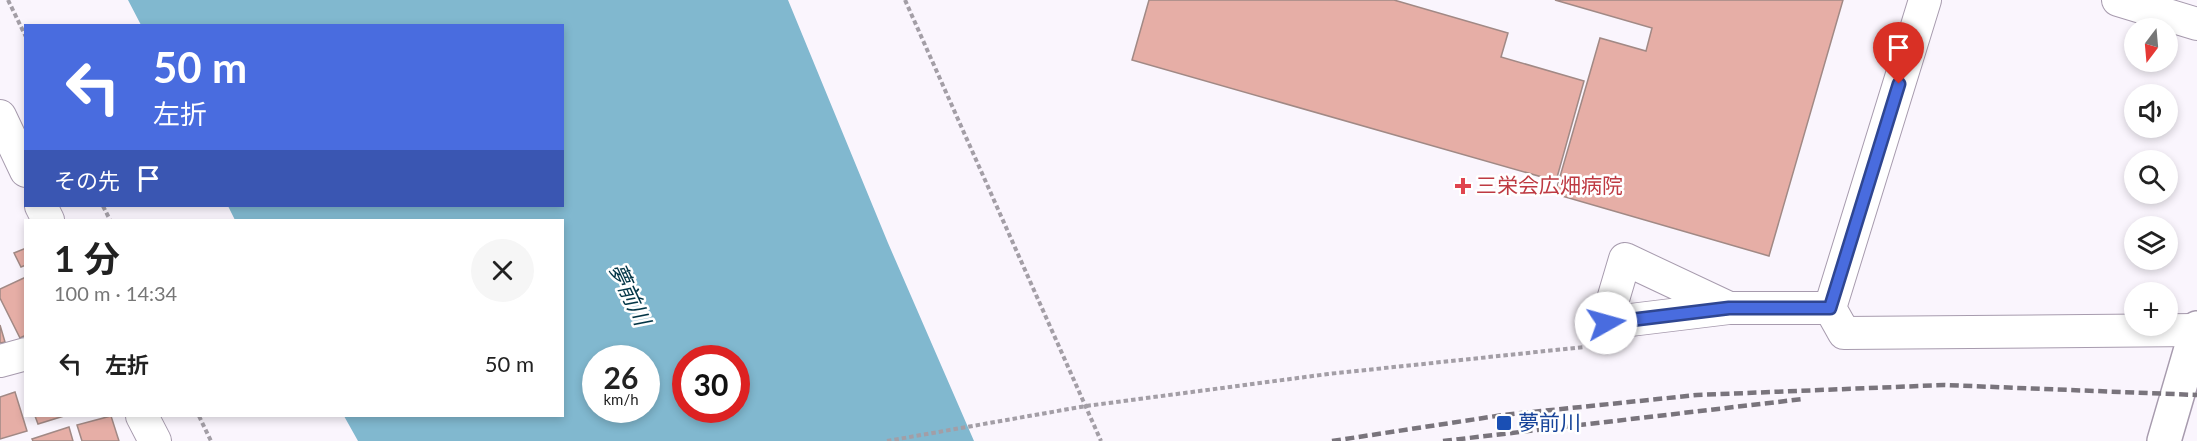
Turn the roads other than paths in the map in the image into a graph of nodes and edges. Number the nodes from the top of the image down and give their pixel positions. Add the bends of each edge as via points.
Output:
1 (1925, 0) edge
2 (2118, 0) edge
3 (2197, 24) edge
4 (0, 116) edge
5 (24, 167) edge
6 (1729, 308) junction
7 (1830, 308) junction
8 (2197, 329) edge
9 (24, 355) edge
10 (0, 361) edge
11 (142, 417) edge
12 (154, 441) edge
13 (2164, 441) edge

1 - 7 street
2 - 3 street
4 - 5 street
6 - 6 street via 1625,260 1606,323
6 - 7 street
7 - 8 street via 1845,333
8 - 13 main road
9 - 10 street
11 - 12 street

